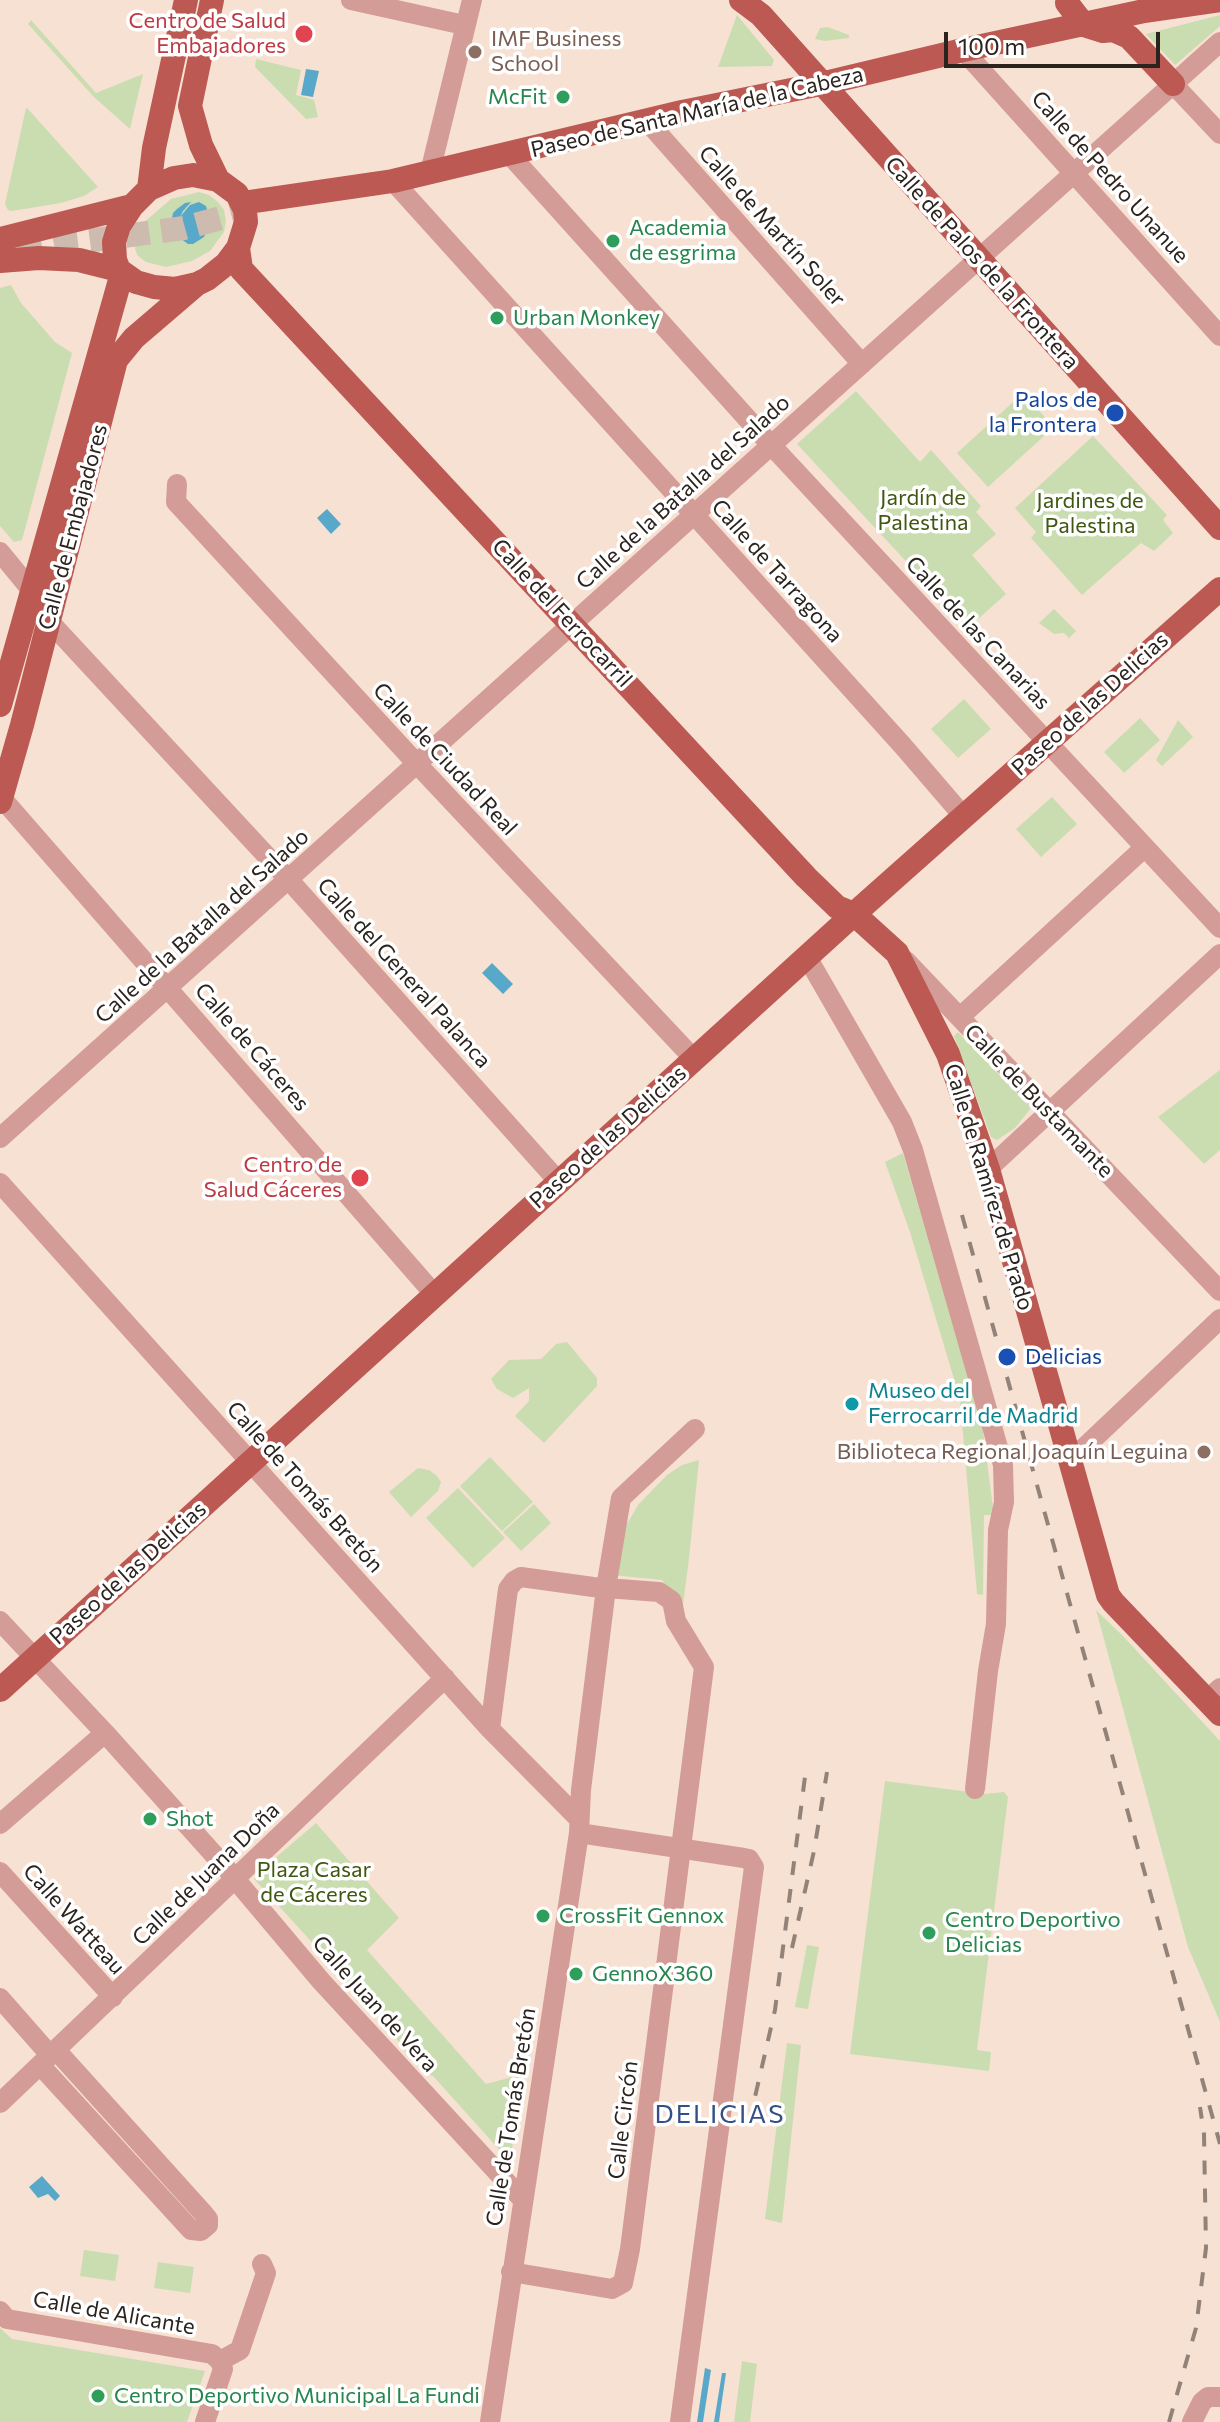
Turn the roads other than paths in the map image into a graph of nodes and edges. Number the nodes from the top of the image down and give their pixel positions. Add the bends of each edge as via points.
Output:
1 (186, 0) edge
2 (212, 0) edge
3 (351, 0) edge
4 (472, 0) edge
5 (741, 0) edge
6 (1181, 0) edge
7 (1220, 0) edge
8 (1067, 2) edge
9 (758, 8) edge
10 (1151, 10) junction
11 (464, 25) junction
12 (1084, 25) junction
13 (1057, 30) junction
14 (1220, 42) edge
15 (963, 50) junction
16 (821, 84) junction
17 (1173, 84) junction
18 (647, 121) junction
19 (1220, 134) edge
20 (510, 155) junction
21 (430, 172) junction
22 (1074, 173) junction
23 (218, 180) junction
24 (393, 181) junction
25 (140, 198) junction
26 (242, 203) junction
27 (0, 239) edge
28 (238, 248) junction
29 (979, 259) junction
30 (0, 261) edge
31 (121, 272) junction
32 (202, 281) junction
33 (275, 305) junction
34 (1220, 336) edge
35 (862, 364) junction
36 (771, 445) junction
37 (177, 484) dead end
38 (694, 516) junction
39 (1220, 528) edge
40 (0, 552) edge
41 (1220, 589) edge
42 (32, 591) junction
43 (48, 620) junction
44 (573, 623) junction
45 (0, 705) edge
46 (1048, 742) junction
47 (417, 764) junction
48 (0, 799) edge
49 (964, 817) junction
50 (1144, 848) junction
51 (289, 880) junction
52 (854, 914) junction
53 (1220, 928) edge
54 (897, 953) junction
55 (1220, 954) edge
56 (807, 957) junction
57 (169, 988) junction
58 (960, 1017) junction
59 (694, 1059) junction
60 (1050, 1113) junction
61 (0, 1138) edge
62 (988, 1169) junction
63 (559, 1182) junction
64 (0, 1183) edge
65 (1220, 1291) edge
66 (435, 1295) junction
67 (1220, 1319) edge
68 (695, 1429) dead end
69 (1070, 1461) junction
70 (250, 1463) junction
71 (606, 1588) junction
72 (0, 1621) edge
73 (35, 1658) junction
74 (445, 1678) junction
75 (0, 1690) edge
76 (1216, 1701) edge
77 (490, 1729) junction
78 (105, 1733) junction
79 (975, 1789) dead end
80 (0, 1824) edge
81 (579, 1826) junction
82 (681, 1849) junction
83 (0, 1872) edge
84 (236, 1879) junction
85 (113, 1997) junction
86 (0, 1998) edge
87 (49, 2056) junction
88 (0, 2103) edge
89 (523, 2200) junction
90 (262, 2264) dead end
91 (511, 2272) junction
92 (0, 2311) edge
93 (220, 2361) junction
94 (1220, 2397) edge
95 (205, 2422) edge
96 (490, 2422) edge
97 (680, 2422) edge
98 (1192, 2422) edge

1 - 25 main road
2 - 23 main road via 190,106
3 - 11 street
4 - 11 street
5 - 9 main road, Calle de Palos de la Frontera
6 - 10 main road, Paseo de Santa María de la Cabeza
7 - 10 main road, Paseo de Santa María de la Cabeza
8 - 12 main road
8 - 13 main road via 1068,13
9 - 16 main road, Calle de Palos de la Frontera
10 - 12 main road, Paseo de Santa María de la Cabeza
11 - 21 street
12 - 13 main road, Paseo de Santa María de la Cabeza
12 - 17 main road via 1129,37
13 - 15 main road, Paseo de Santa María de la Cabeza
14 - 17 street, Calle de la Batalla del Salado
15 - 16 main road, Paseo de Santa María de la Cabeza
15 - 22 street, Calle de Pedro Unanue
16 - 18 main road, Paseo de Santa María de la Cabeza
16 - 29 main road, Calle de Palos de la Frontera
17 - 19 street
17 - 22 street, Calle de la Batalla del Salado
18 - 20 main road, Paseo de Santa María de la Cabeza
18 - 35 street, Calle de Martín Soler
20 - 21 main road, Paseo de Santa María de la Cabeza
20 - 36 street, Calle de las Canarias
21 - 24 main road, Paseo de Santa María de la Cabeza
22 - 29 street, Calle de la Batalla del Salado
22 - 34 street, Calle de Pedro Unanue
23 - 25 main road via 184,175
23 - 26 main road
24 - 26 main road, Paseo de Santa María de la Cabeza
24 - 38 street, Calle de Tarragona
25 - 27 main road
25 - 31 main road via 114,242
26 - 28 main road via 246,222
28 - 32 main road
28 - 33 main road, Calle del Ferrocarril via 241,269
29 - 35 street, Calle de la Batalla del Salado
29 - 39 main road, Calle de Palos de la Frontera
30 - 31 main road via 79,260
31 - 32 main road via 154,287 175,289
31 - 42 main road, Calle de Embajadores
32 - 33 main road, Calle del Ferrocarril via 235,285
32 - 43 main road, Calle de Embajadores via 134,338 116,360
33 - 44 main road, Calle del Ferrocarril
35 - 36 street, Calle de la Batalla del Salado
36 - 38 street, Calle de la Batalla del Salado
36 - 46 street, Calle de las Canarias
37 - 47 street, Calle de Ciudad Real via 176,502
38 - 44 street, Calle de la Batalla del Salado
38 - 49 street, Calle de Tarragona
40 - 42 street
41 - 46 main road, Paseo de las Delicias
42 - 45 main road, Calle de Embajadores
43 - 48 main road, Calle de Embajadores
43 - 51 street, Calle del General Palanca
44 - 47 street, Calle de la Batalla del Salado
44 - 52 main road, Calle del Ferrocarril via 806,877 837,907
46 - 49 main road, Paseo de las Delicias
46 - 50 street, Calle de las Canarias
47 - 51 street, Calle de la Batalla del Salado
47 - 59 street, Calle de Ciudad Real
48 - 57 street, Calle de Cáceres
49 - 52 main road, Paseo de las Delicias
50 - 53 street, Calle de las Canarias
50 - 58 street
51 - 57 street, Calle de la Batalla del Salado
51 - 63 street, Calle del General Palanca
52 - 54 main road, Calle de Bustamante
52 - 56 main road, Paseo de las Delicias
54 - 58 street, Calle de Bustamante
54 - 62 main road, Calle de Ramírez de Prado via 948,1054
55 - 60 street
56 - 59 main road, Paseo de las Delicias
56 - 79 street via 908,1136 1003,1465 996,1624
57 - 61 street, Calle de la Batalla del Salado
57 - 66 street, Calle de Cáceres
58 - 60 street, Calle de Bustamante
59 - 63 main road, Paseo de las Delicias
60 - 62 street
60 - 65 street, Calle de Bustamante
62 - 69 main road, Calle de Ramírez de Prado
63 - 66 main road, Paseo de las Delicias
64 - 70 street, Calle de Tomás Bretón
66 - 70 main road, Paseo de las Delicias
67 - 69 street
68 - 71 street, Calle de Tomás Bretón via 621,1498
69 - 76 main road, Calle de Ramírez de Prado via 1108,1595
70 - 73 main road, Paseo de las Delicias
70 - 74 street, Calle de Tomás Bretón
71 - 77 street via 521,1577 514,1581 508,1589
71 - 81 street, Calle de Tomás Bretón
71 - 82 street via 659,1592 672,1601 676,1621 704,1667
72 - 73 street, Calle Juan de Vera
73 - 75 main road, Paseo de las Delicias
73 - 78 street, Calle Juan de Vera
74 - 77 street, Calle de Tomás Bretón
74 - 84 street, Calle de Juana Doña
77 - 81 street, Calle de Tomás Bretón
78 - 80 street
78 - 84 street, Calle Juan de Vera
81 - 82 street
81 - 89 street, Calle de Tomás Bretón
82 - 91 street, Calle Circón via 623,2283 612,2289
82 - 97 street via 749,1859 755,1872
83 - 85 street, Calle Watteau
84 - 85 street, Calle de Juana Doña
84 - 89 street, Calle Juan de Vera via 321,1981
85 - 87 street, Calle de Juana Doña
86 - 87 street
87 - 87 street via 191,2230 208,2225 207,2217
87 - 88 street, Calle de Juana Doña
89 - 91 street, Calle de Tomás Bretón
90 - 93 street via 266,2273 240,2350
91 - 96 street, Calle de Tomás Bretón
92 - 93 street, Calle de Alicante via 7,2319 212,2354
93 - 95 street via 223,2369
94 - 98 street via 1202,2402

